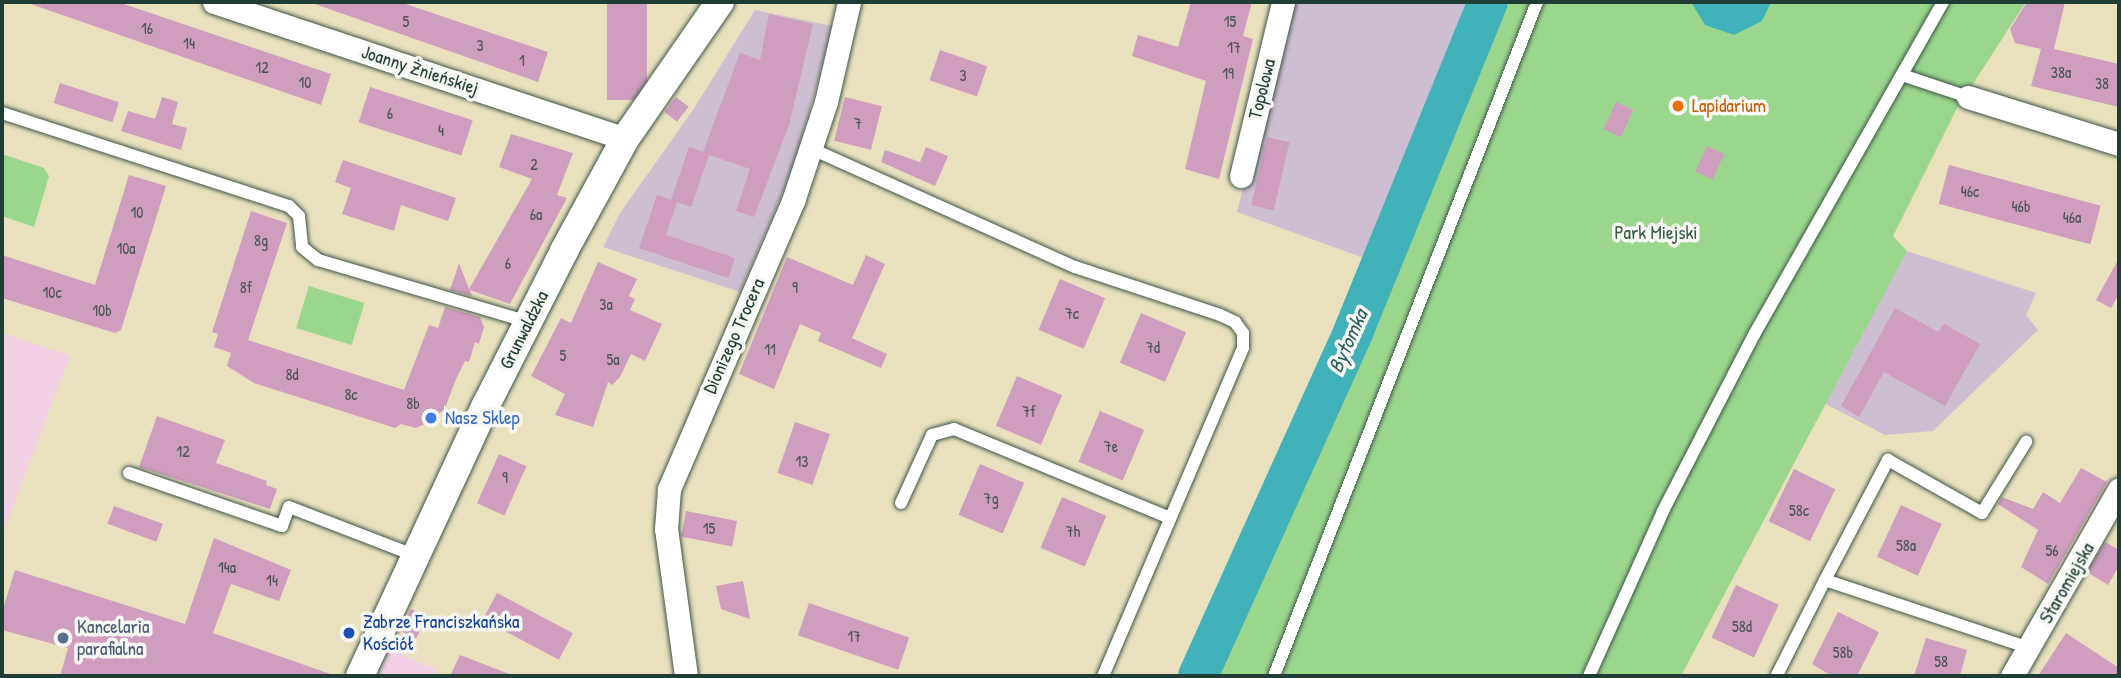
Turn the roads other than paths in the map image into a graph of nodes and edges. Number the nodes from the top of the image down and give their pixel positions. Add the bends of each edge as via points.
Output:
1 (214, 2) edge
2 (720, 2) edge
3 (849, 2) edge
4 (1283, 2) edge
5 (1537, 2) edge
6 (1943, 2) edge
7 (1902, 75) junction
8 (1968, 97) joint
9 (2, 113) edge
10 (625, 139) junction
11 (2119, 144) edge
12 (812, 149) junction
13 (1241, 176) dead end
14 (527, 322) junction
15 (2026, 442) dead end
16 (129, 474) dead end
17 (2119, 489) edge
18 (901, 503) dead end
19 (1170, 518) junction
20 (416, 556) junction
21 (1825, 580) junction
22 (2029, 648) junction
23 (1777, 675) edge
24 (360, 676) edge
25 (686, 676) edge
26 (1103, 676) edge
27 (1275, 676) edge
28 (1589, 676) edge
29 (2012, 676) edge

1 - 10 street, Joanny Żnieńskiej
2 - 10 street, Grunwaldzka
3 - 12 street, Dionizego Trocera
4 - 13 street, Topolowa
5 - 27 lane
6 - 7 lane
7 - 8 lane
7 - 28 lane via 1755,333 1663,511
8 - 11 street
9 - 14 lane via 289,206 299,216 302,247 318,260
10 - 14 street, Grunwaldzka
12 - 19 lane via 1075,267 1234,322 1242,333 1243,348
12 - 25 street, Dionizego Trocera via 669,489 666,529
14 - 20 street, Grunwaldzka
15 - 21 lane via 1982,513 1888,460
16 - 20 lane via 282,526 289,507
17 - 22 street, Staromiejska
18 - 19 lane via 932,435 954,429
19 - 26 lane
20 - 24 street, Grunwaldzka
21 - 22 lane
21 - 23 lane
22 - 29 street, Staromiejska

